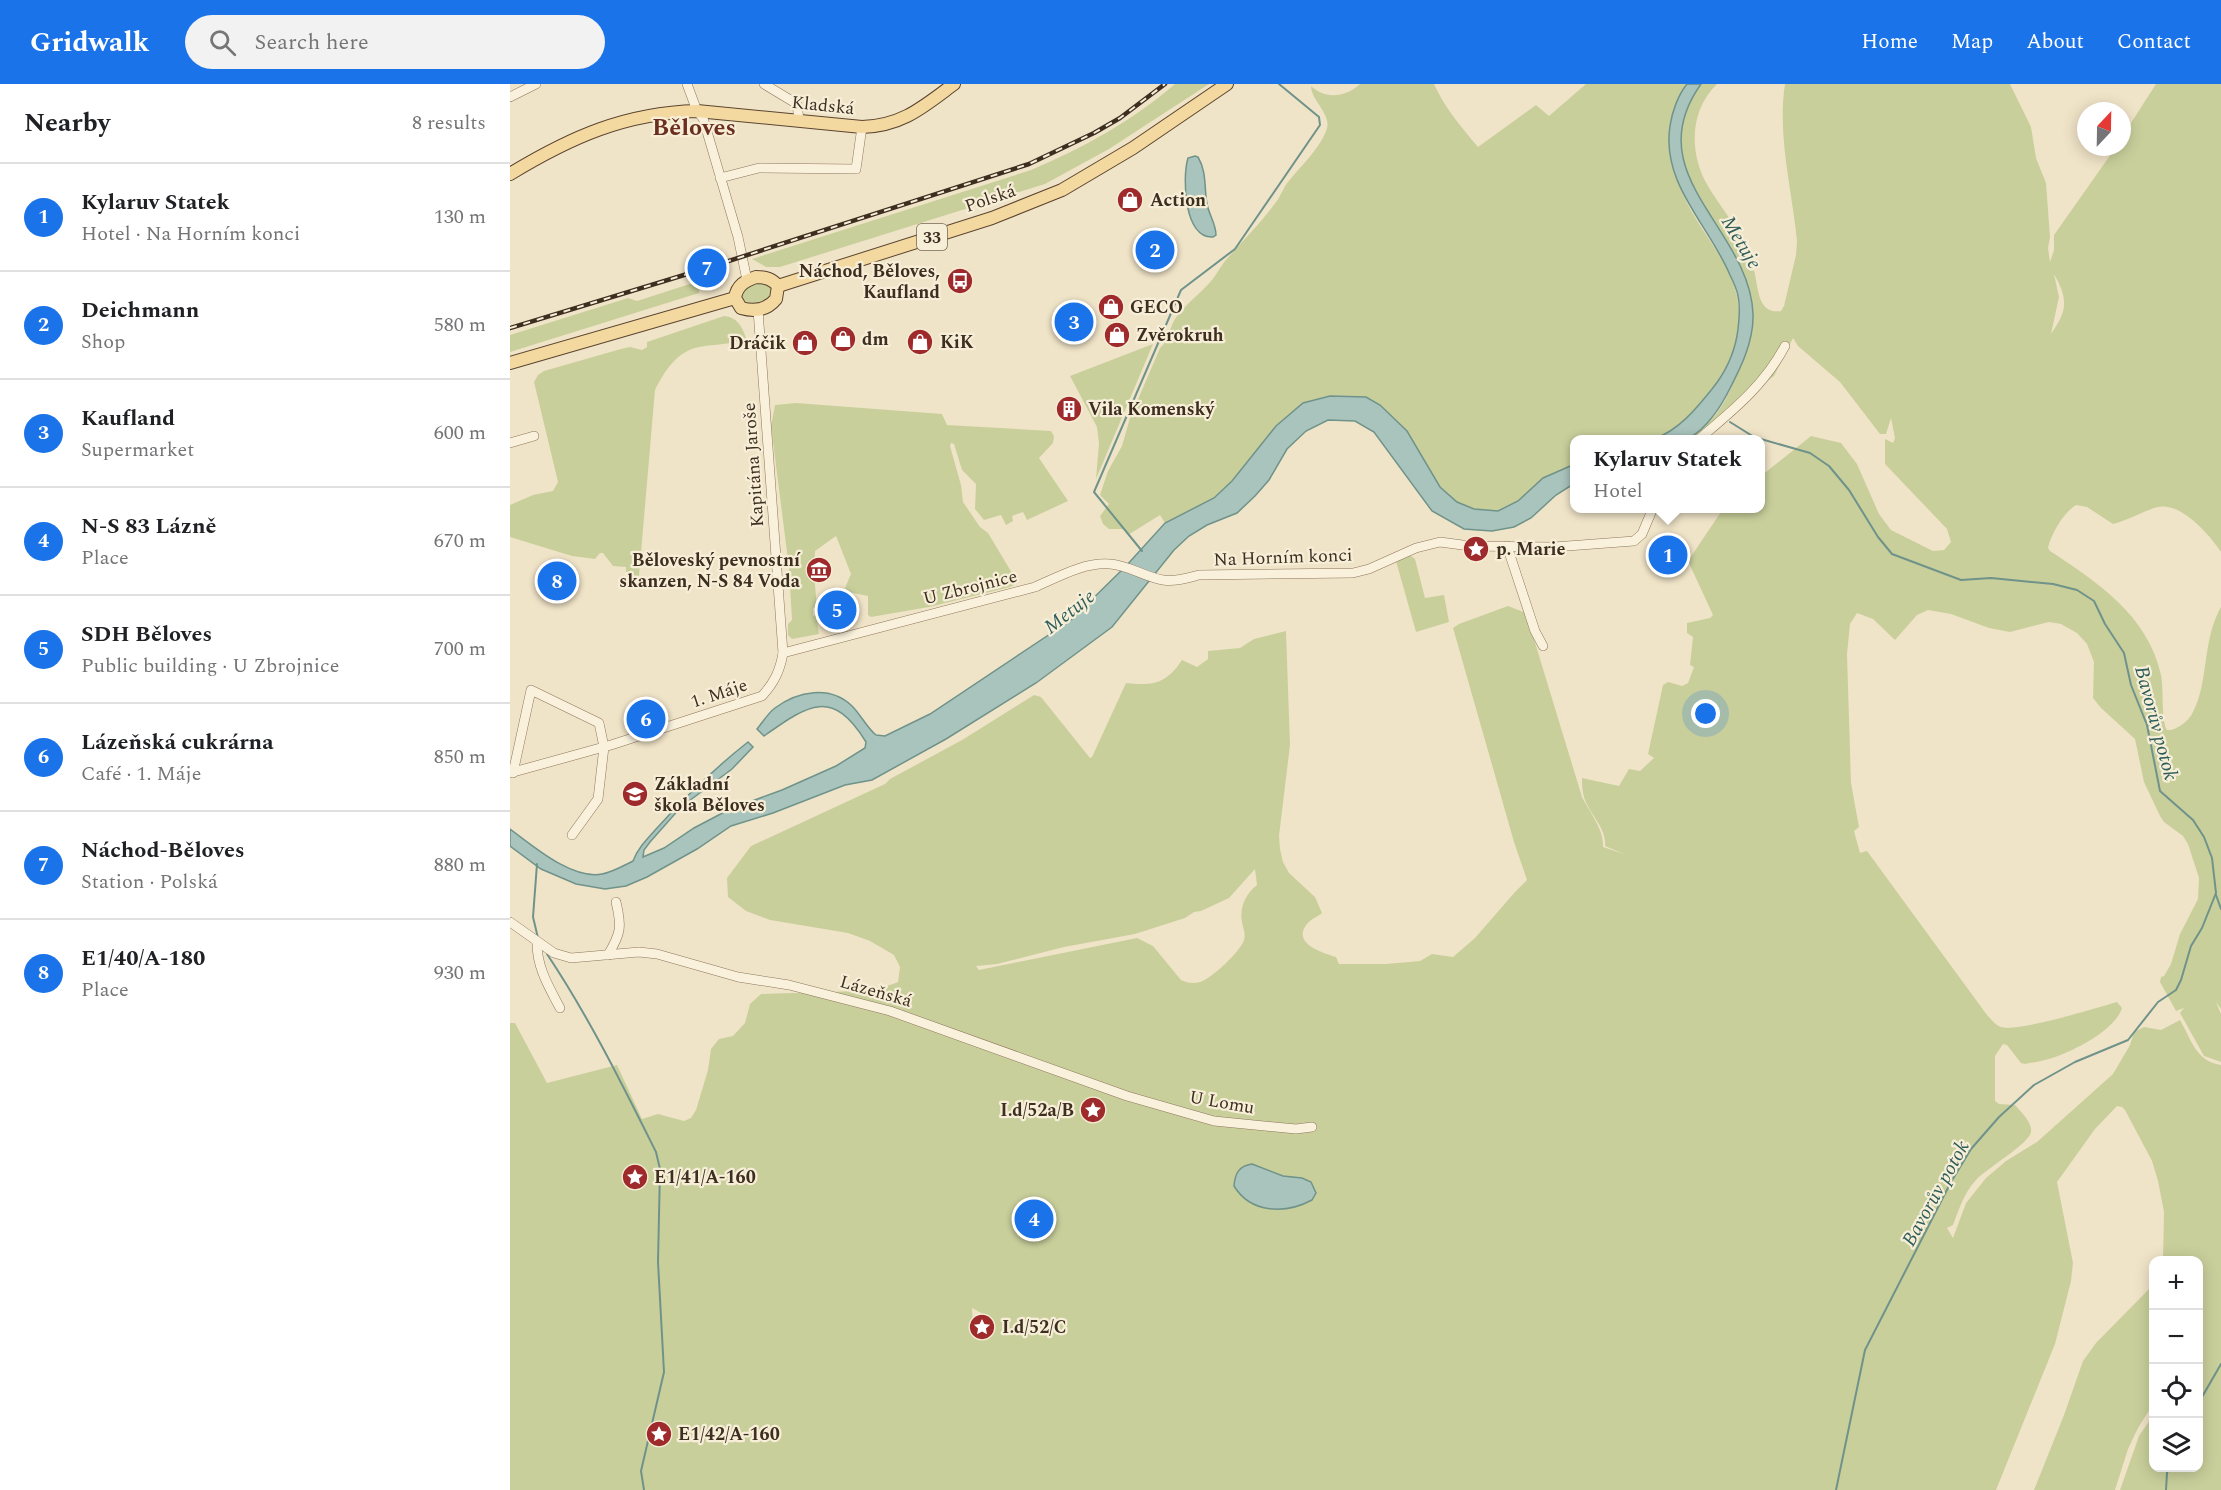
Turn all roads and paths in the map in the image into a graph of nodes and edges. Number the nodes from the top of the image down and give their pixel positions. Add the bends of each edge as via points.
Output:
1 (536, 84) edge
2 (687, 84) edge
3 (764, 84) edge
4 (954, 84) edge
5 (1227, 84) edge
6 (1233, 84) edge
7 (510, 98) edge
8 (1196, 105) junction
9 (698, 111) junction
10 (799, 120) junction
11 (862, 127) junction
12 (510, 174) edge
13 (720, 178) junction
14 (747, 280) junction
15 (778, 286) junction
16 (735, 298) junction
17 (758, 310) junction
18 (1785, 346) dead end
19 (510, 363) edge
20 (1704, 435) edge
21 (534, 436) dead end
22 (510, 444) edge
23 (1651, 513) edge
24 (1507, 546) junction
25 (1162, 580) joint
26 (1543, 646) dead end
27 (783, 653) junction
28 (604, 747) junction
29 (511, 773) edge
30 (572, 835) dead end
31 (616, 902) dead end
32 (510, 922) edge
33 (537, 943) junction
34 (608, 955) junction
35 (560, 1008) dead end
36 (1127, 1096) joint
37 (1312, 1127) dead end

1 - 7 street
2 - 9 street
3 - 10 street via 797,104
4 - 11 main road, Kladská via 899,121
5 - 8 main road, Polská / 33
6 - 8 main road, Polská / 33
8 - 15 main road, Polská / 33 via 1062,190 992,218
9 - 10 main road, Kladská
9 - 12 main road, Kladská via 667,113 602,127
9 - 13 street
10 - 11 main road, Kladská
11 - 13 street via 856,169 759,168
13 - 14 street
14 - 15 main road via 764,277
14 - 16 main road
15 - 17 main road via 777,299
16 - 17 main road via 741,308
16 - 19 main road
17 - 27 street, Kapitána Jaroše
18 - 20 street via 1758,387
21 - 22 street
23 - 24 street, Na Horním konci via 1642,534 1634,541
24 - 25 street, Na Horním konci via 1440,542 1353,573 1199,575
24 - 26 street
25 - 27 street, U Zbrojnice via 1118,565 1102,564 1074,570 1035,587
27 - 28 street, 1. Máje via 780,670 762,696
28 - 29 street, 1. Máje
28 - 29 street via 599,723 531,690
28 - 30 street via 598,799
31 - 34 street via 620,935
32 - 33 street, Lázeňská
33 - 34 street, Lázeňská via 571,958
33 - 35 street via 541,971
34 - 36 street, Lázeňská via 657,954 738,977 789,985 890,1011
36 - 37 street, U Lomu via 1214,1121

